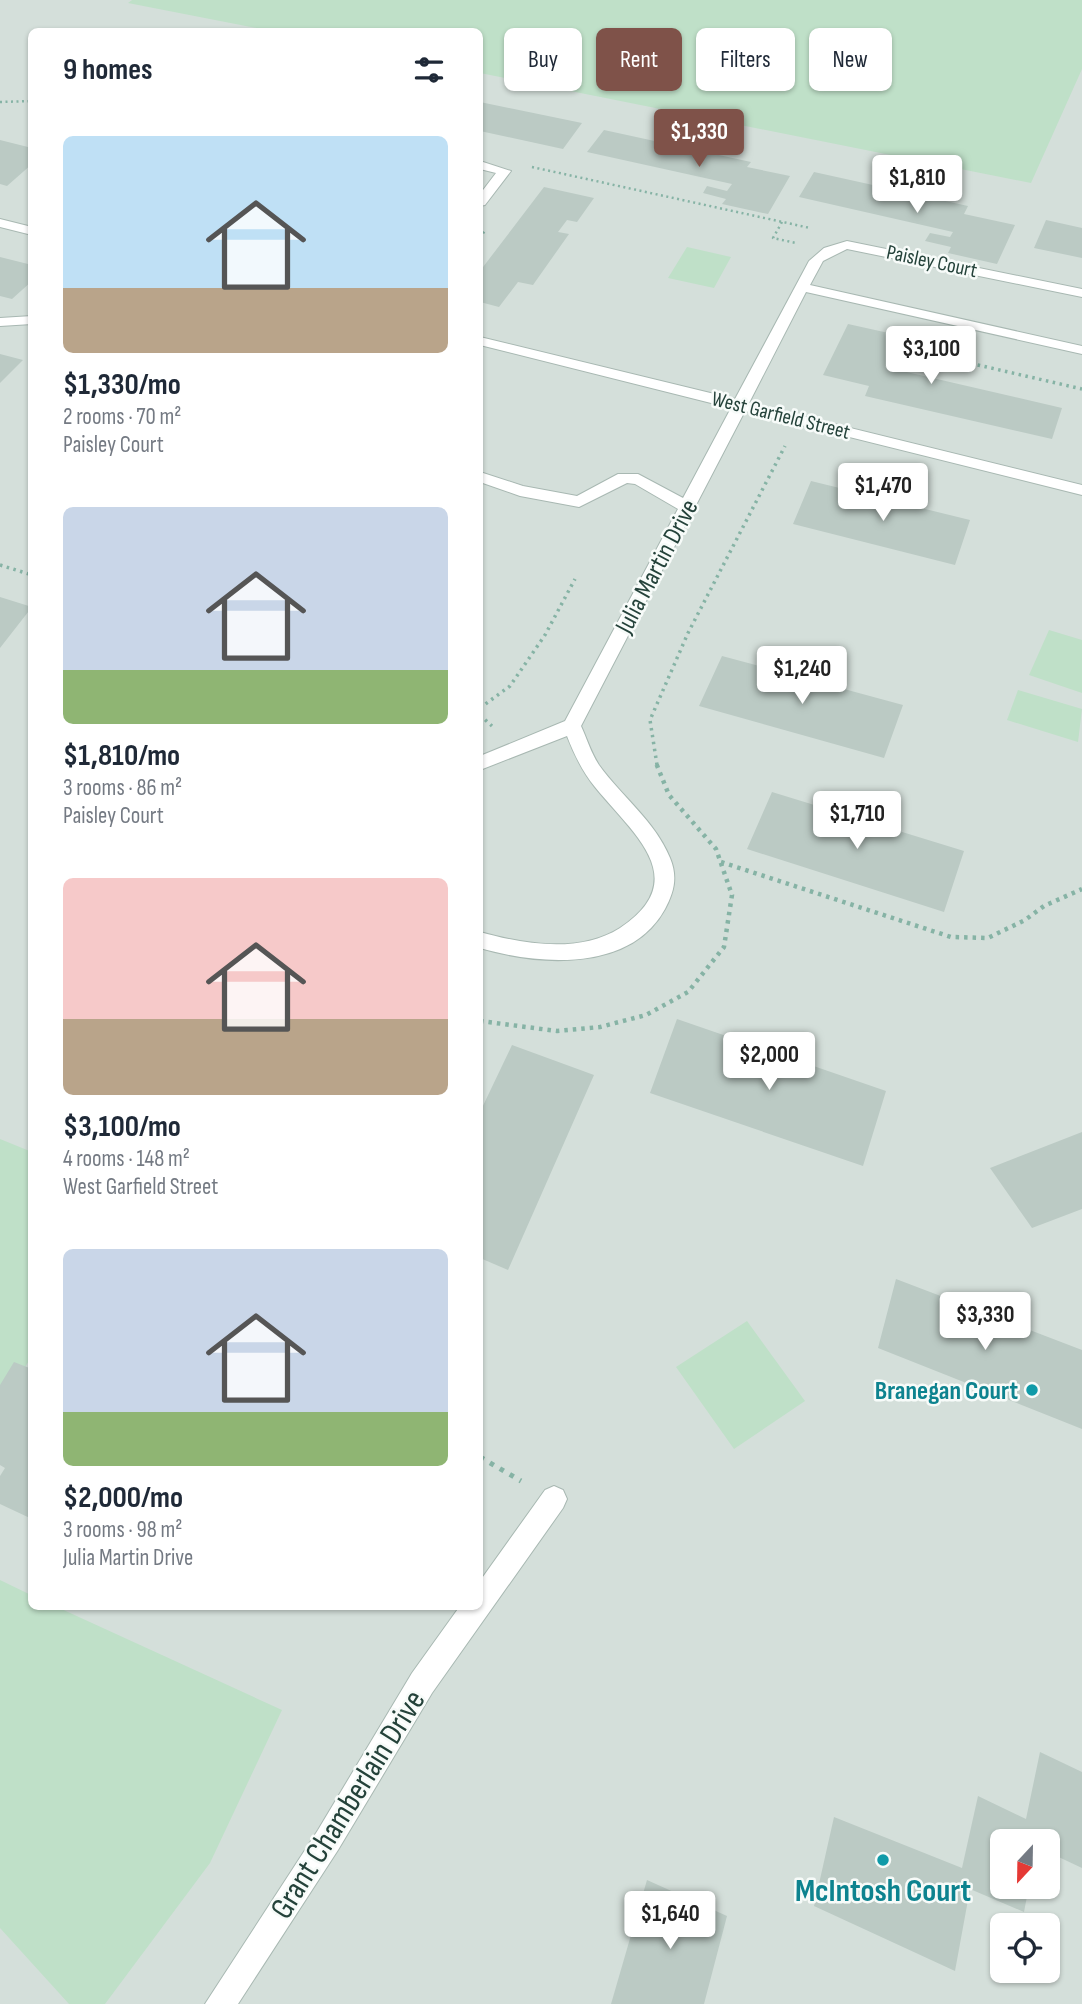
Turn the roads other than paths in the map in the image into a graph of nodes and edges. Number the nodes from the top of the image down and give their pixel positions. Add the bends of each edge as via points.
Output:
1 (483, 166) edge
2 (483, 198) edge
3 (0, 223) edge
4 (28, 230) edge
5 (802, 287) junction
6 (1082, 293) edge
7 (28, 320) edge
8 (0, 321) edge
9 (483, 342) edge
10 (1082, 350) edge
11 (741, 405) junction
12 (483, 478) edge
13 (1082, 490) edge
14 (687, 507) junction
15 (572, 726) junction
16 (483, 762) edge
17 (483, 941) edge
18 (554, 1499) road end
19 (483, 1598) edge
20 (474, 1610) edge
21 (220, 2004) edge

1 - 2 street via 504,171
3 - 4 street
5 - 6 street, Paisley Court via 815,260 828,250 847,245
5 - 10 street
5 - 11 street, Paisley Court
7 - 8 street
9 - 11 street, West Garfield Street
11 - 13 street, West Garfield Street
11 - 14 street, Julia Martin Drive
12 - 14 street via 520,491 579,502 624,478 638,479
14 - 15 street, Julia Martin Drive
15 - 16 street
15 - 17 street via 591,768 652,840 666,876 660,901 645,923 608,945 546,954
18 - 19 street, Grant Chamberlain Drive
20 - 21 street, Grant Chamberlain Drive via 422,1683

